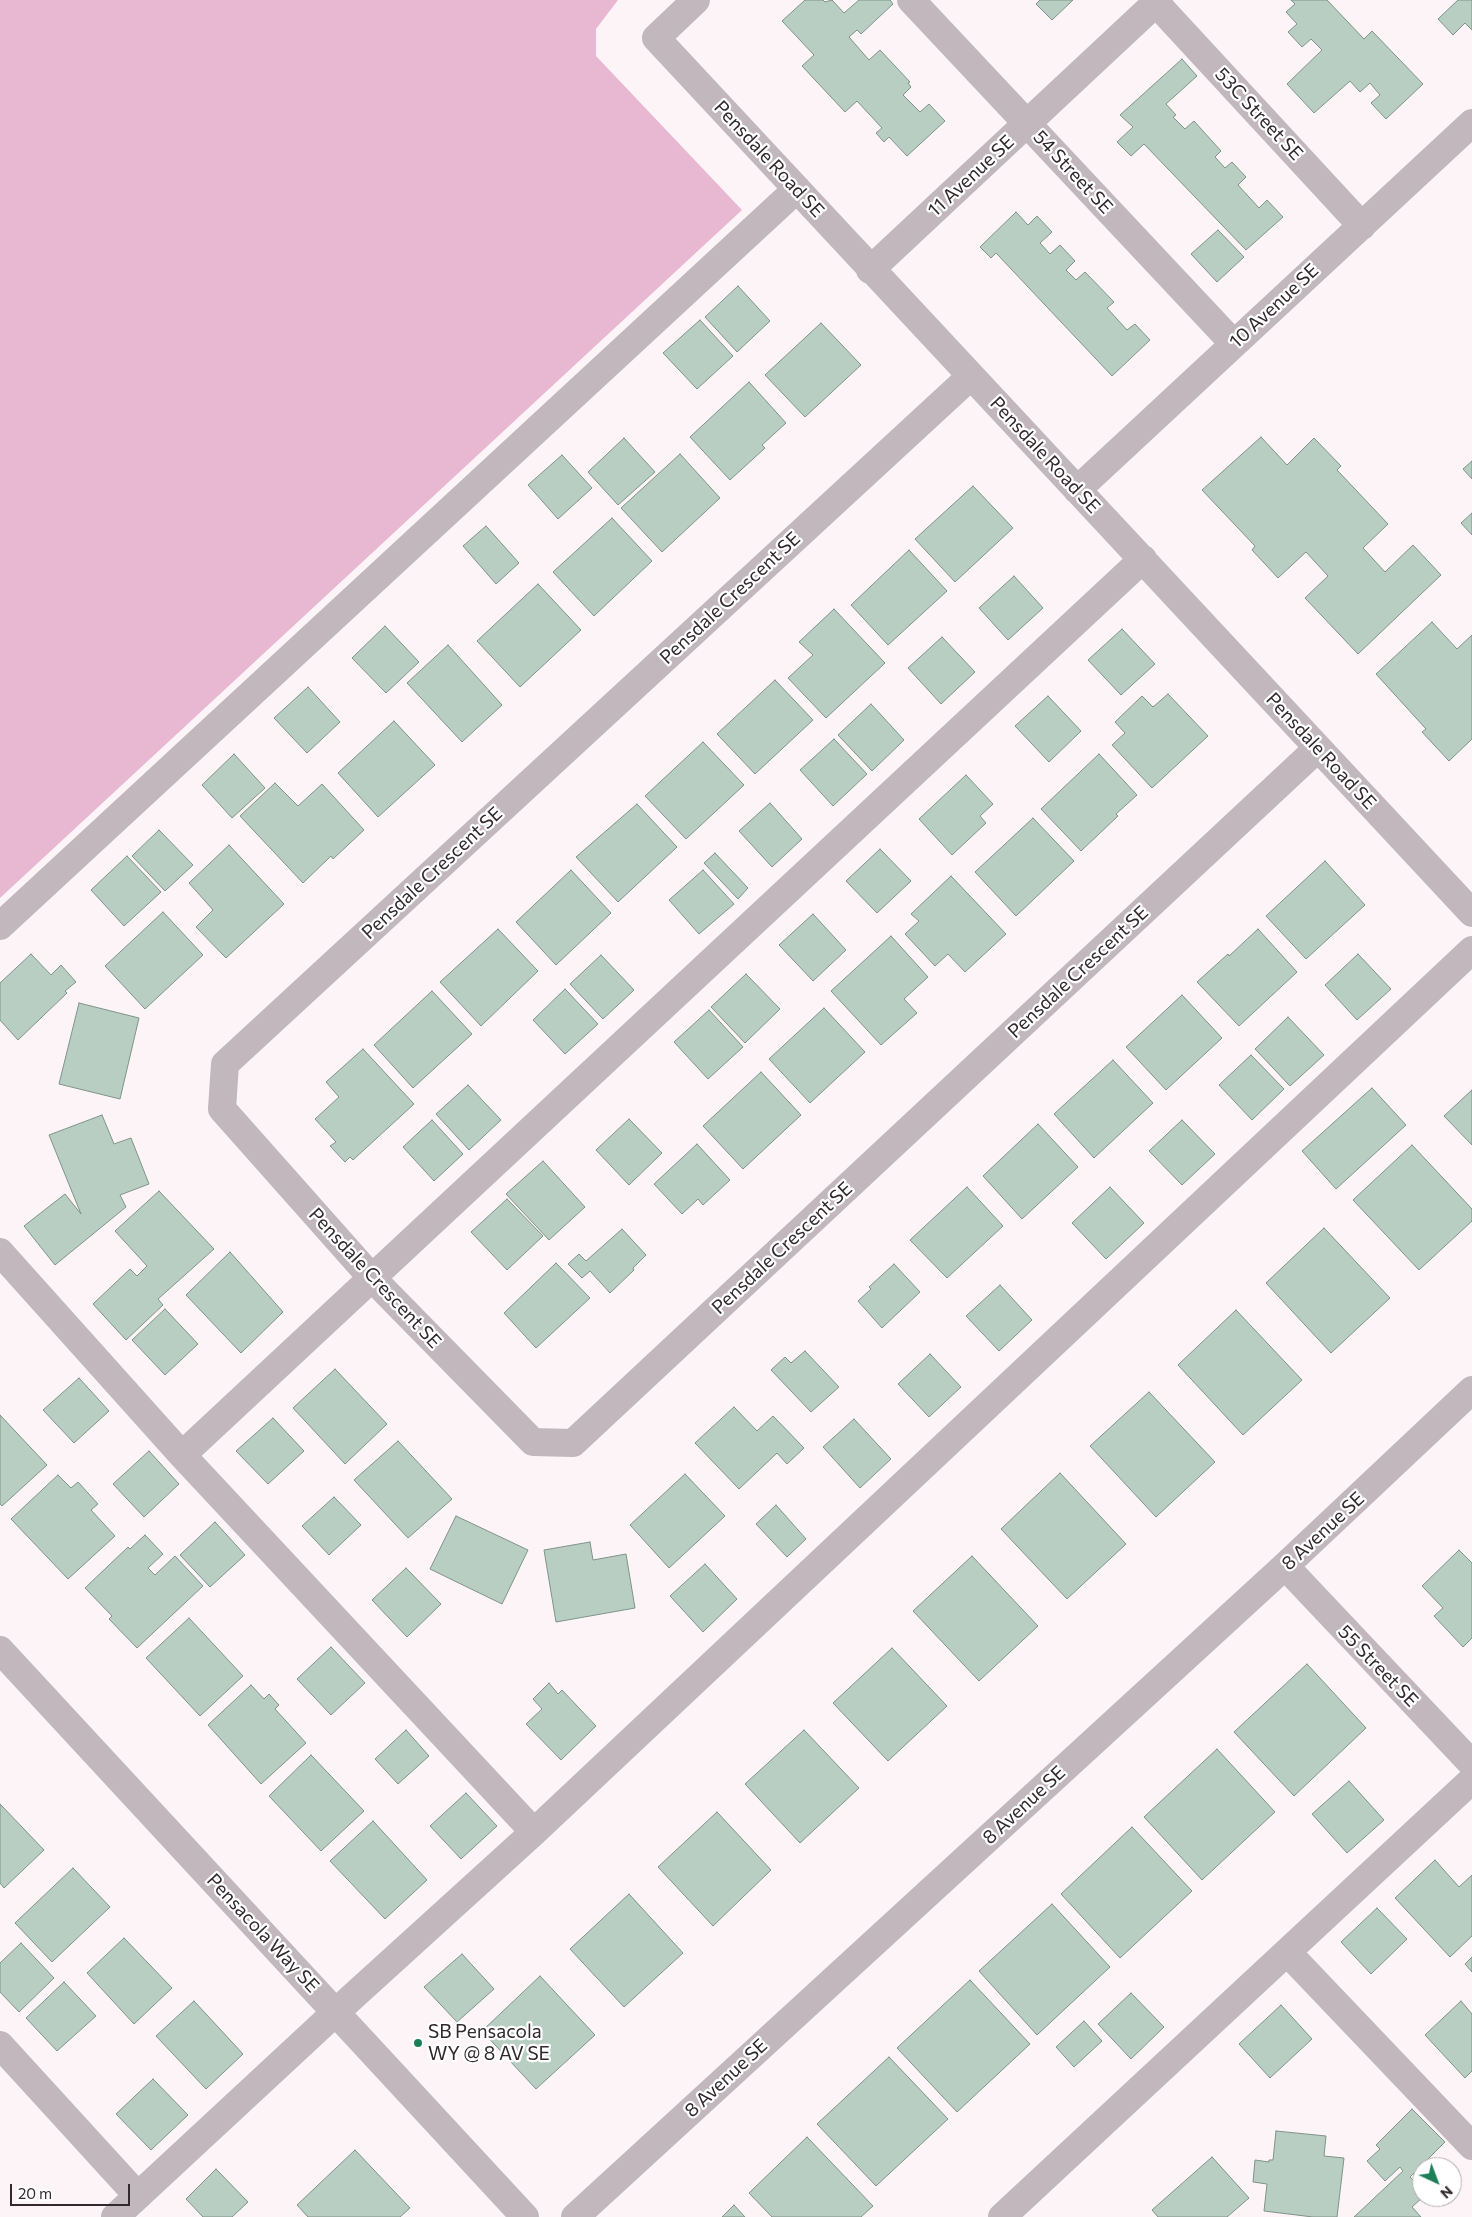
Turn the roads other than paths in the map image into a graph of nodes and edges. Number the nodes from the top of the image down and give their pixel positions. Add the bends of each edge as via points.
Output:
1 (696, 0) edge
2 (911, 0) edge
3 (1158, 2) edge
4 (1027, 123) junction
5 (1472, 123) edge
6 (796, 189) junction
7 (1362, 226) junction
8 (870, 270) junction
9 (1234, 344) junction
10 (971, 376) junction
11 (1077, 490) junction
12 (1143, 559) junction
13 (1318, 748) junction
14 (1472, 913) edge
15 (0, 926) edge
16 (1472, 950) edge
17 (0, 1252) edge
18 (372, 1278) junction
19 (1472, 1390) edge
20 (182, 1455) junction
21 (1285, 1566) junction
22 (0, 1650) edge
23 (1472, 1764) edge
24 (1472, 1780) edge
25 (534, 1832) junction
26 (1287, 1952) junction
27 (337, 2011) junction
28 (0, 2046) edge
29 (1472, 2146) edge
30 (138, 2196) junction
31 (115, 2217) edge
32 (525, 2217) edge
33 (575, 2217) edge
34 (1002, 2217) edge

1 - 6 street, Pensdale Road SE via 656,38
2 - 4 street, 54 Street SE
3 - 4 street, 11 Avenue SE
3 - 7 street, 53C Street SE
4 - 8 street, 11 Avenue SE
4 - 9 street, 54 Street SE
5 - 7 street, 10 Avenue SE
6 - 8 street, Pensdale Road SE
6 - 15 street
7 - 9 street, 10 Avenue SE
8 - 10 street, Pensdale Road SE
9 - 11 street, 10 Avenue SE
10 - 11 street, Pensdale Road SE
10 - 18 street, Pensdale Crescent SE via 225,1064 222,1109
11 - 12 street, Pensdale Road SE
12 - 13 street, Pensdale Road SE
12 - 18 street
13 - 14 street, Pensdale Road SE
13 - 18 street, Pensdale Crescent SE via 574,1444 533,1442
16 - 25 street
17 - 20 street
18 - 20 street
19 - 21 street, 8 Avenue SE
20 - 25 street
21 - 23 street, 55 Street SE
21 - 33 street, 8 Avenue SE
22 - 27 street, Pensacola Way SE
24 - 26 street
25 - 27 street
26 - 29 street
26 - 34 street
27 - 30 street
27 - 32 street, Pensacola Way SE
28 - 30 street
30 - 31 street

